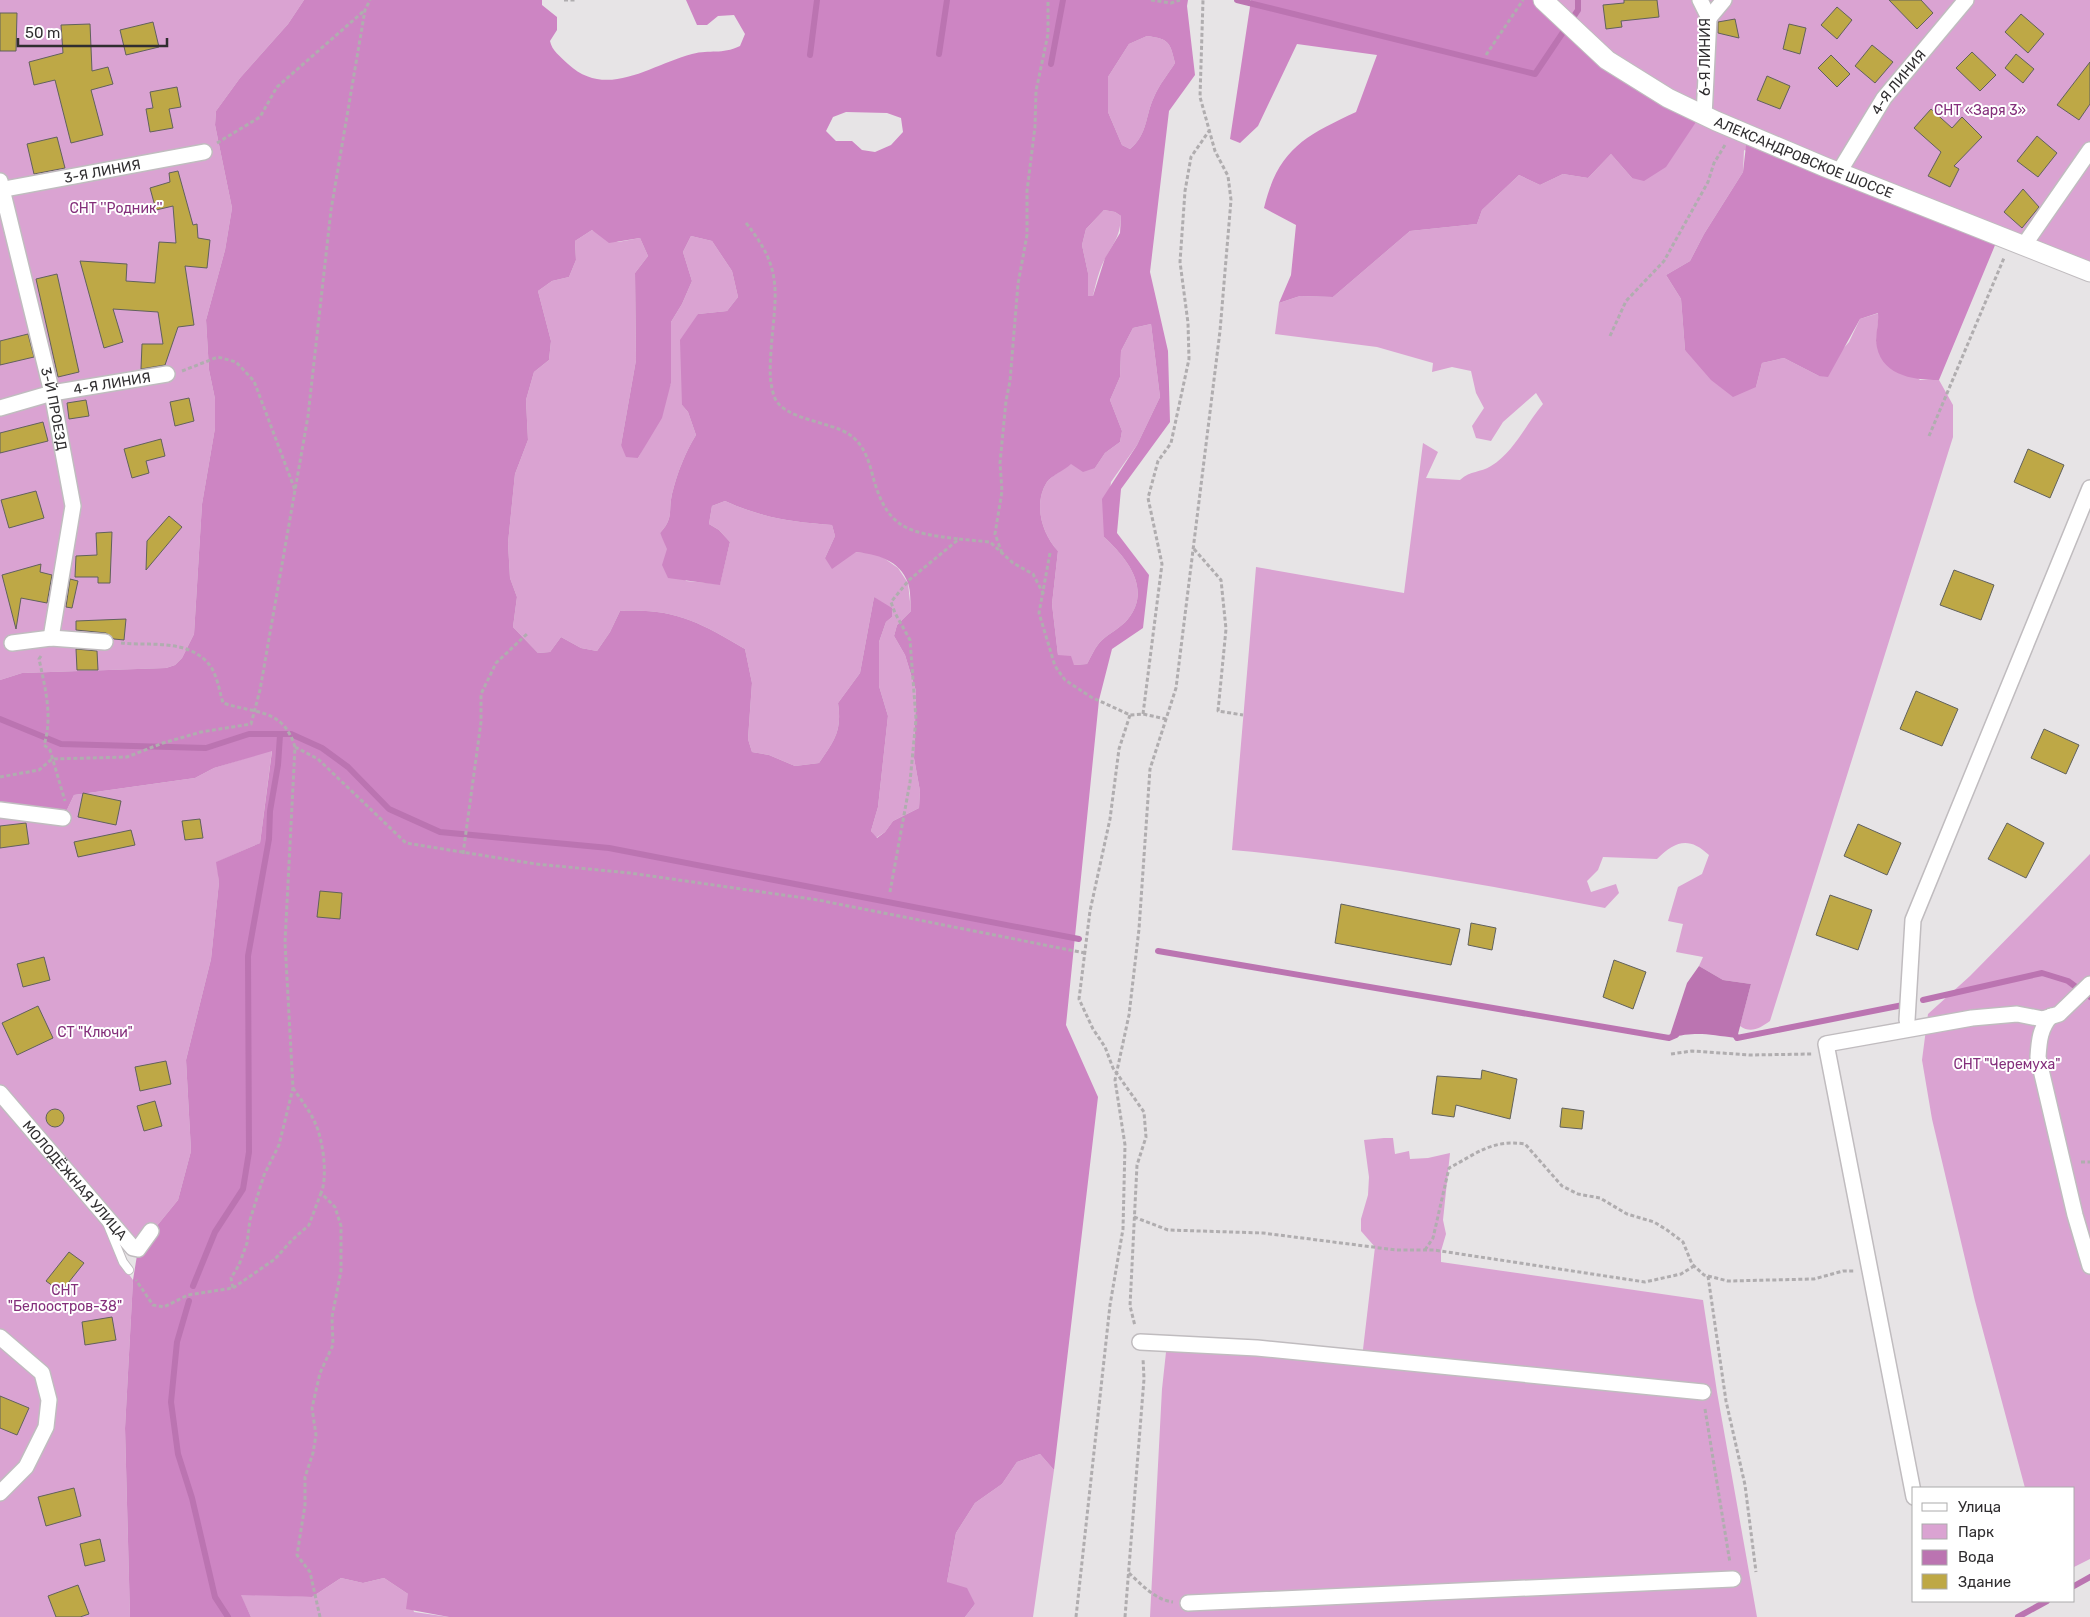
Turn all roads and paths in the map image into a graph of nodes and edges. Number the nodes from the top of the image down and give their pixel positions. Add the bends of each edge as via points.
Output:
1 (370, 0) edge
2 (564, 0) edge
3 (576, 0) edge
4 (1048, 0) edge
5 (1151, 0) edge
6 (1180, 0) edge
7 (1203, 0) edge
8 (1523, 0) edge
9 (1543, 0) edge
10 (1700, 0) edge
11 (1724, 0) edge
12 (1966, 0) edge
13 (365, 10) junction
14 (1708, 18) junction
15 (1486, 55) dead end
16 (1704, 116) junction
17 (1732, 128) junction
18 (1209, 130) junction
19 (2090, 150) edge
20 (204, 152) joint
21 (1840, 172) junction
22 (1, 186) edge
23 (746, 223) dead end
24 (2017, 243) junction
25 (2090, 272) edge
26 (1610, 336) dead end
27 (167, 374) joint
28 (52, 393) junction
29 (0, 408) edge
30 (1929, 436) dead end
31 (2090, 488) edge
32 (295, 490) junction
33 (959, 539) junction
34 (1194, 548) junction
35 (1002, 553) junction
36 (1050, 553) dead end
37 (1044, 595) junction
38 (528, 633) dead end
39 (51, 638) junction
40 (105, 642) joint
41 (12, 643) dead end
42 (39, 659) dead end
43 (256, 711) junction
44 (1143, 714) junction
45 (1130, 715) junction
46 (1243, 715) dead end
47 (1166, 719) junction
48 (294, 746) junction
49 (52, 759) junction
50 (0, 777) edge
51 (0, 810) edge
52 (61, 818) joint
53 (463, 854) junction
54 (890, 892) dead end
55 (1084, 953) junction
56 (2090, 984) edge
57 (2051, 1016) junction
58 (1906, 1020) dead end
59 (1671, 1054) dead end
60 (1828, 1054) junction
61 (1116, 1072) junction
62 (293, 1088) junction
63 (0, 1093) edge
64 (321, 1193) junction
65 (102, 1212) junction
66 (1134, 1217) dead end
67 (150, 1231) dead end
68 (1424, 1250) junction
69 (1694, 1266) junction
70 (2090, 1266) edge
71 (129, 1270) joint
72 (1868, 1271) junction
73 (1708, 1276) junction
74 (233, 1288) junction
75 (0, 1337) edge
76 (1140, 1342) dead end
77 (1702, 1392) joint
78 (1912, 1487) edge
79 (0, 1493) edge
80 (1756, 1572) dead end
81 (1128, 1573) dead end
82 (1733, 1578) joint
83 (1188, 1603) joint
84 (320, 1617) edge
85 (1076, 1617) edge

1 - 13 path
2 - 3 path
4 - 35 path via 1048,34 1036,91 1027,191 1027,235 1018,284 1000,463 1002,491 995,534
5 - 6 path via 1171,3
7 - 18 path via 1200,97
8 - 15 path
9 - 16 street, АЛЕКСАНДРОВСКОЕ ШОССЕ via 1609,61
10 - 14 street, 6-Я ЛИНИЯ
11 - 14 street
12 - 21 street, 4-Я ЛИНИЯ via 1884,98
13 - 20 path via 277,87 260,117
13 - 32 path via 331,210 308,416
14 - 16 street, 6-Я ЛИНИЯ
16 - 17 street, АЛЕКСАНДРОВСКОЕ ШОССЕ
17 - 21 street, АЛЕКСАНДРОВСКОЕ ШОССЕ
17 - 26 path via 1708,182 1664,261 1626,301
18 - 34 path via 1228,176 1231,200 1220,331
18 - 44 path via 1191,157 1185,190 1180,262 1189,359 1171,443 1158,461 1148,498 1162,564
19 - 24 street
20 - 22 street, 3-Я ЛИНИЯ
21 - 24 street, АЛЕКСАНДРОВСКОЕ ШОССЕ
22 - 28 street, 3-Й ПРОЕЗД
23 - 33 path via 762,243 774,272 776,290 769,377 775,398 784,409 849,434 867,454 874,483 893,520 928,535
24 - 25 street, АЛЕКСАНДРОВСКОЕ ШОССЕ
24 - 30 path
27 - 28 street, 4-Я ЛИНИЯ
27 - 32 path via 181,372 218,357 236,362 254,381
28 - 29 street, 4-Я ЛИНИЯ
28 - 39 street, 3-Й ПРОЕЗД via 73,506
31 - 58 street via 1913,920
32 - 43 path
33 - 35 path via 990,542
33 - 54 path via 909,580 892,602 894,613 910,640 916,718 910,782
34 - 46 path via 1221,580 1226,629 1218,711
34 - 47 path via 1176,688
35 - 37 path via 1033,574
36 - 37 path
37 - 45 path via 1039,613 1055,666 1065,680 1091,698
38 - 53 path via 496,663 481,694 477,759
39 - 40 street
39 - 41 street
40 - 43 path via 168,644 194,652 208,663 223,703
42 - 49 path via 49,731 44,745 50,750
43 - 48 path via 279,719 291,734
43 - 49 path via 251,724 163,742 127,757
44 - 45 path
44 - 47 path
45 - 55 path via 1119,749 1110,818
47 - 61 path via 1150,774 1139,929 1130,1005
48 - 53 path via 318,759 406,843
48 - 62 path via 285,942
49 - 50 path via 39,770
49 - 52 path via 65,799
51 - 52 street
53 - 55 path via 630,873 818,900
55 - 61 path via 1079,1000
56 - 57 street via 2059,1014
57 - 60 street via 2043,1019 2016,1014 1904,1028 1826,1044
57 - 70 street via 2045,1023 2038,1057
59 - 60 path via 1692,1051 1750,1055
60 - 72 street
61 - 85 path via 1125,1145 1122,1229 1110,1305
62 - 64 path via 316,1126 325,1172
62 - 74 path via 279,1146 264,1175 240,1265 231,1278
63 - 65 street, МОЛОДЁЖНАЯ УЛИЦА
64 - 74 path via 309,1226 275,1259
64 - 84 path via 335,1207 341,1226 341,1271 332,1317 333,1345 320,1373 312,1408 316,1434 306,1477 306,1505 297,1555 310,1572
65 - 67 street, МОЛОДЁЖНАЯ УЛИЦА via 133,1248 138,1249
65 - 71 lane via 113,1242
66 - 68 path via 1168,1230 1263,1233 1396,1250
68 - 69 path via 1645,1282 1681,1274
68 - 69 path via 1433,1238 1449,1168 1502,1142 1525,1144 1562,1186 1578,1194 1600,1198 1627,1214 1654,1222 1667,1230 1683,1242
69 - 73 path
71 - 74 path via 153,1305 164,1307 188,1295
72 - 73 path via 1843,1271 1814,1279 1728,1281
72 - 78 street
73 - 80 path via 1726,1401 1746,1486
75 - 79 street via 42,1373 49,1400 46,1427 26,1467
76 - 77 street via 1257,1348
77 - 82 path
81 - 83 path via 1165,1602
82 - 83 street

